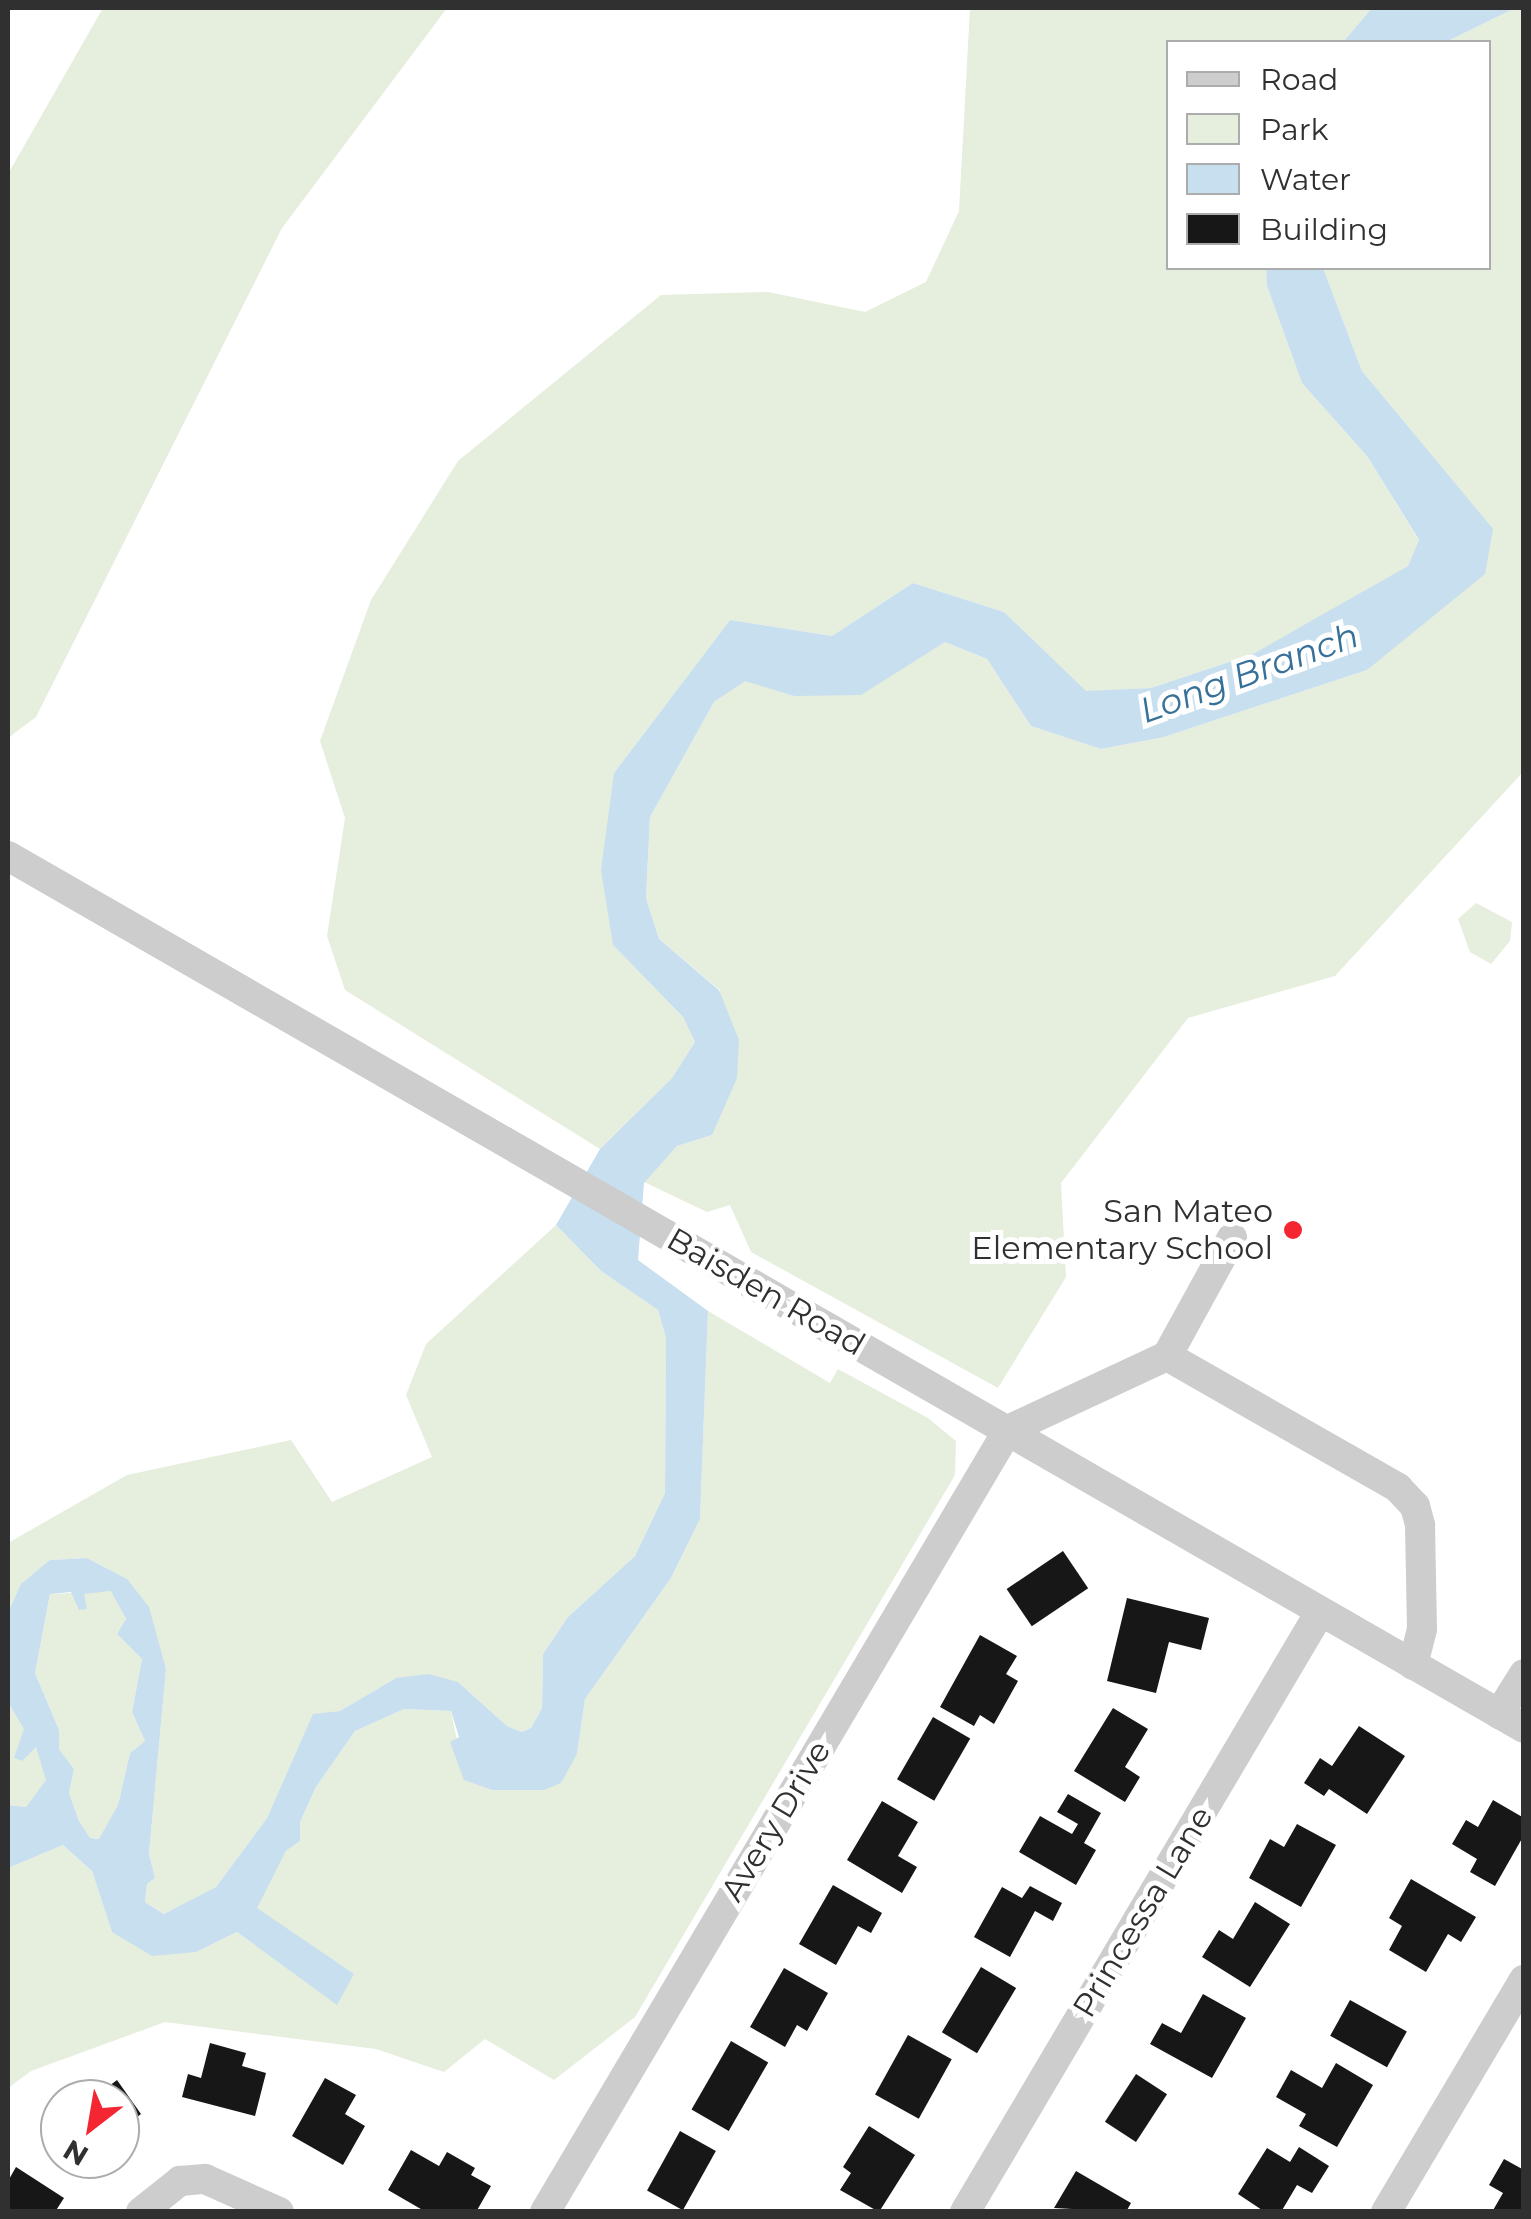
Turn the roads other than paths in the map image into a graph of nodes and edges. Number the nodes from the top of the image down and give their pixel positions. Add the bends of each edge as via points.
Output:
1 (8, 856) edge
2 (1232, 1238) dead end
3 (1168, 1356) junction
4 (1008, 1430) junction
5 (1320, 1612) junction
6 (1412, 1665) junction
7 (1524, 1674) edge
8 (1511, 1721) edge
9 (1524, 1980) edge
10 (141, 2212) edge
11 (279, 2212) edge
12 (545, 2212) edge
13 (965, 2212) edge
14 (1386, 2212) edge

1 - 4 street, Baisden Road
2 - 3 street
3 - 4 street
3 - 6 street via 1398,1488 1415,1506 1422,1629
4 - 5 street, Baisden Road
4 - 12 street, Avery Drive
5 - 6 street, Baisden Road
5 - 13 street, Princessa Lane
6 - 8 street, Baisden Road
7 - 8 street
9 - 14 street
10 - 11 street via 180,2181 228,2184

